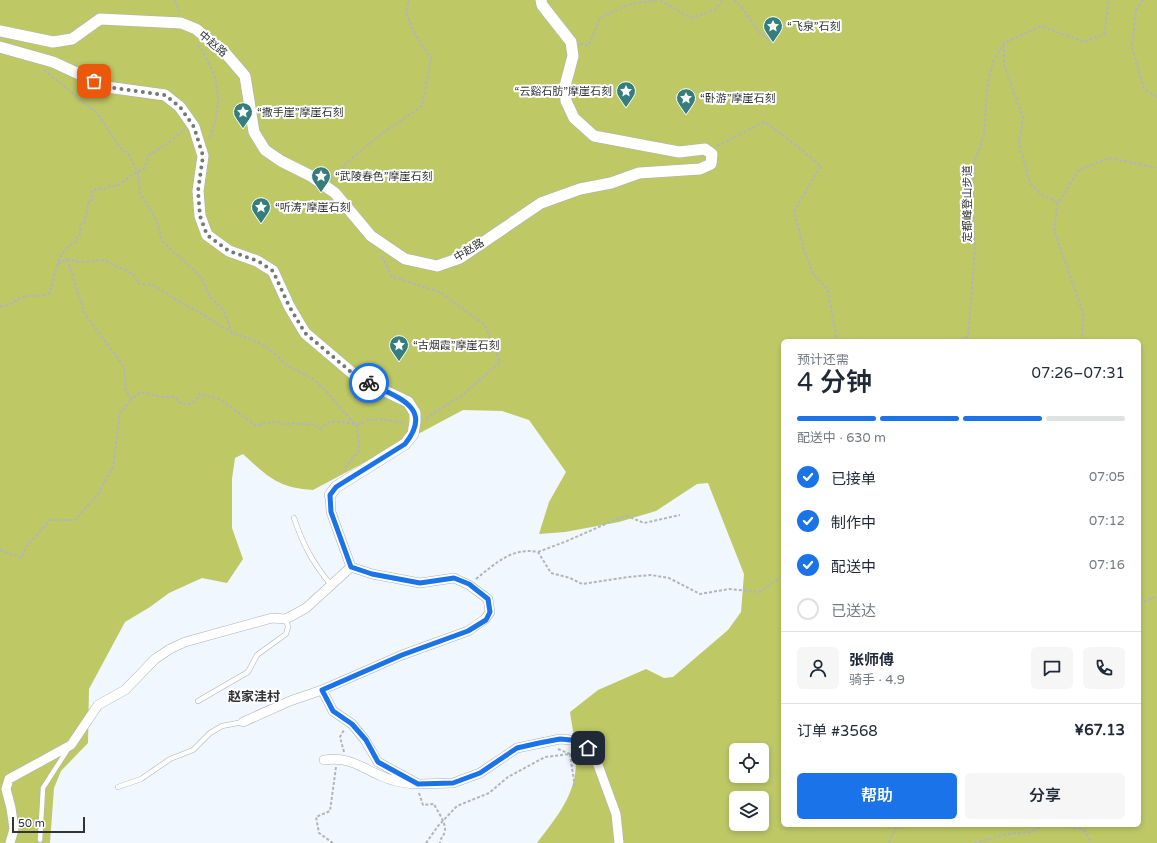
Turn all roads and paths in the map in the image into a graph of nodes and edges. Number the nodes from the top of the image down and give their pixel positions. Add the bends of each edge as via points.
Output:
1 (175, 0) edge
2 (409, 0) edge
3 (541, 0) edge
4 (658, 0) edge
5 (723, 0) edge
6 (734, 0) edge
7 (1109, 0) edge
8 (1143, 0) edge
9 (180, 23) junction
10 (0, 31) edge
11 (195, 41) dead end
12 (571, 42) junction
13 (773, 43) dead end
14 (1004, 43) junction
15 (0, 47) edge
16 (41, 68) dead end
17 (1157, 97) edge
18 (192, 124) junction
19 (707, 150) junction
20 (203, 156) junction
21 (1157, 168) edge
22 (138, 173) junction
23 (326, 187) junction
24 (1058, 203) junction
25 (371, 236) junction
26 (67, 260) junction
27 (58, 264) junction
28 (0, 306) edge
29 (232, 333) junction
30 (838, 339) edge
31 (964, 339) edge
32 (1082, 339) edge
33 (132, 399) junction
34 (355, 424) junction
35 (415, 426) junction
36 (346, 481) junction
37 (330, 495) joint
38 (680, 514) dead end
39 (294, 518) dead end
40 (0, 550) edge
41 (538, 552) junction
42 (351, 567) junction
43 (781, 577) edge
44 (469, 584) junction
45 (331, 585) junction
46 (1157, 596) edge
47 (1141, 603) edge
48 (286, 619) junction
49 (322, 690) junction
50 (198, 701) dead end
51 (348, 721) junction
52 (243, 722) joint
53 (71, 745) junction
54 (556, 748) dead end
55 (570, 754) junction
56 (341, 759) junction
57 (324, 760) dead end
58 (418, 784) junction
59 (118, 787) dead end
60 (574, 788) dead end
61 (443, 820) junction
62 (896, 827) edge
63 (1040, 827) edge
64 (1072, 827) edge
65 (40, 840) dead end
66 (10, 843) edge
67 (333, 843) edge
68 (426, 843) edge
69 (440, 843) edge
70 (619, 843) edge
71 (889, 843) edge
72 (974, 843) edge
73 (1091, 843) edge

1 - 9 path
2 - 23 path via 406,13 416,36 431,58 422,106 347,161
3 - 12 street via 542,5
4 - 5 path via 691,18 715,10
4 - 12 path via 627,5 600,18 589,45
6 - 13 path via 744,9 758,31
7 - 14 path via 1104,34 1084,42 1041,26
8 - 17 path via 1136,10 1132,48 1144,89
9 - 10 street, 中赵路 via 100,19 72,39 53,42
9 - 23 street, 中赵路 via 196,29 227,55 245,76 254,132 265,150
11 - 20 path via 204,53 217,87 215,126
12 - 19 street via 573,56 565,86 566,101 574,118 594,136 679,152
14 - 24 path via 1004,64 1023,118 1019,143 1030,183 1042,195
14 - 31 path, 定都峰登山步道 via 993,62 987,88 984,135 974,163 975,251 968,336
15 - 18 street via 53,62 108,87 165,95 180,107
16 - 22 path via 97,113 119,146 129,155
18 - 20 street
18 - 22 path via 149,155 144,169
19 - 25 street, 中赵路 via 712,154 711,164 700,168 639,173 541,202 460,258 437,266 404,259
19 - 30 path via 764,122 821,166 794,211 804,250 814,274 828,290
20 - 35 street via 198,191 200,216 207,235 229,251 258,261 273,271 305,333 358,378 408,402 415,412
21 - 24 path via 1110,158 1079,170
22 - 27 path via 117,186 109,186 105,190 99,188 91,192 93,200 89,200 84,223 80,225 76,242 70,244
22 - 29 path via 140,193 155,216 162,241 201,277 210,297 224,311
23 - 25 street, 中赵路 via 335,193
24 - 32 path via 1054,230 1083,313
25 - 35 path via 392,277 440,292 485,325 500,362 464,394
26 - 27 path
26 - 29 path via 104,260 124,268 133,274 138,283 155,286
26 - 33 path via 86,314 124,366 126,392
27 - 28 path via 50,293 41,297 24,297 10,306
29 - 34 path via 268,348 289,366 312,378
33 - 34 path via 141,392 176,397 179,402 188,405 196,401 199,394 220,399 256,426 266,422 280,422 286,425 310,423 321,429 325,424 336,421
33 - 40 path via 120,413 113,467 98,494 75,520 50,520 26,547 22,558
34 - 35 path via 365,423 368,419 379,419
34 - 36 path via 358,452 340,474
35 - 36 street via 413,434 405,444
36 - 37 street via 336,487
37 - 42 street via 331,512
38 - 41 path via 644,523 627,516 619,518
39 - 45 lane via 303,544 316,567
41 - 43 path via 551,573 582,584 651,575 669,578 700,594 729,589 759,592
41 - 44 path via 514,552
42 - 44 street via 372,574 420,583 454,578
42 - 45 street
44 - 49 street via 488,599 490,612 486,620 468,631 402,655
45 - 48 street via 306,608
46 - 47 path
48 - 50 lane via 286,634 257,655 248,672
48 - 53 street via 272,618 185,642 170,649 155,659 125,690 98,706
49 - 51 street via 333,711
49 - 52 street
51 - 56 path via 340,737
51 - 58 street via 366,740 378,762
52 - 59 lane via 222,726 210,733 193,750 170,759 141,779
53 - 65 lane via 43,788
53 - 66 street via 9,779 6,789 14,829
54 - 55 path
55 - 60 path
55 - 61 path via 545,757 508,777 489,793 456,806
56 - 57 street
56 - 58 street via 400,783
56 - 67 path via 330,811 316,817 319,833
58 - 61 path via 423,805 434,804
58 - 70 street via 453,783 480,773 517,748 560,739 582,741 594,754 616,814
61 - 68 path
61 - 69 path via 445,831
62 - 71 path
63 - 72 path via 1031,832 1008,834
64 - 73 path via 1084,830

